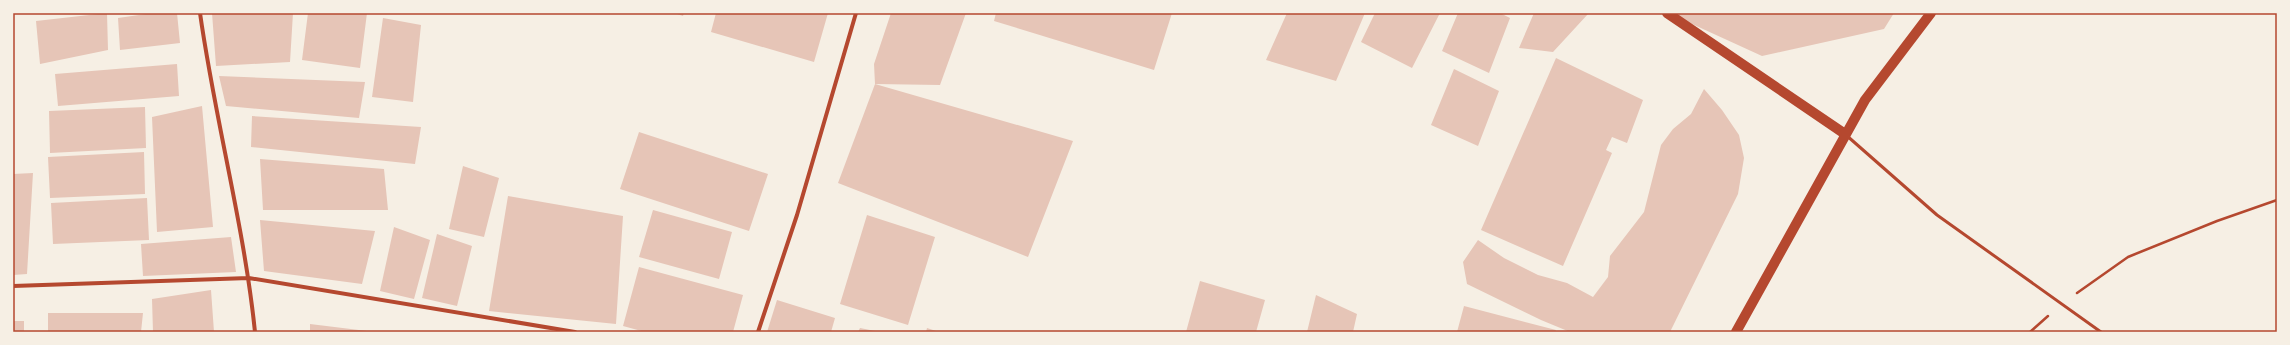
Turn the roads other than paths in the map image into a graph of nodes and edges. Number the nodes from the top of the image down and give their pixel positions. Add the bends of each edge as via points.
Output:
1 (200, 13) edge
2 (856, 13) edge
3 (1667, 13) edge
4 (1931, 13) edge
5 (1845, 134) junction
6 (249, 278) junction
7 (13, 286) edge
8 (255, 332) edge
9 (575, 332) edge
10 (758, 332) edge
11 (1736, 332) edge
12 (2101, 332) edge

1 - 6 street via 209,77
2 - 10 street via 797,215
3 - 5 main road
4 - 5 main road via 1866,100
5 - 11 main road
5 - 12 lane via 1937,215
6 - 7 street
6 - 8 street
6 - 9 street

